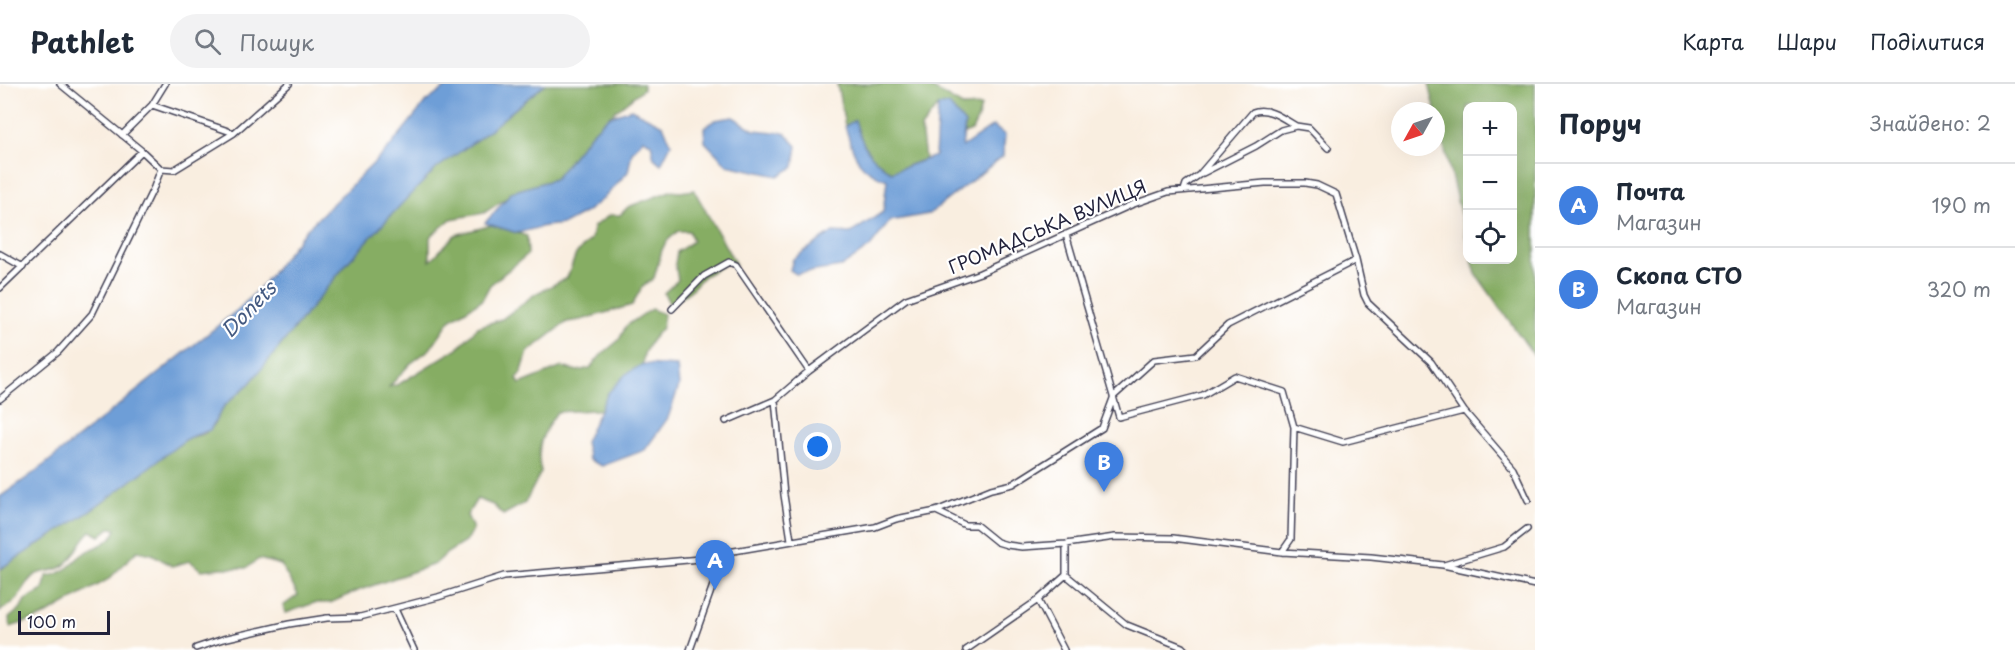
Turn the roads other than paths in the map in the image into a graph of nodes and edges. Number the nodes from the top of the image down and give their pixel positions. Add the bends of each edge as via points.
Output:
1 (60, 84) edge
2 (165, 84) edge
3 (290, 84) edge
4 (152, 105) junction
5 (1296, 126) junction
6 (234, 133) junction
7 (122, 135) junction
8 (1328, 148) dead end
9 (142, 151) junction
10 (161, 169) junction
11 (1199, 175) junction
12 (1185, 190) junction
13 (1066, 234) junction
14 (0, 254) edge
15 (1356, 260) junction
16 (23, 267) junction
17 (0, 288) edge
18 (672, 309) dead end
19 (809, 371) junction
20 (1114, 396) junction
21 (1, 399) edge
22 (775, 400) junction
23 (1464, 411) junction
24 (726, 421) dead end
25 (1294, 427) junction
26 (1528, 500) dead end
27 (936, 511) junction
28 (1527, 529) dead end
29 (791, 540) junction
30 (1066, 544) junction
31 (1282, 552) junction
32 (723, 557) junction
33 (1443, 565) junction
34 (1066, 575) junction
35 (1535, 585) edge
36 (1038, 600) junction
37 (395, 609) junction
38 (196, 648) dead end
39 (1183, 648) edge
40 (414, 650) edge
41 (690, 650) edge
42 (966, 650) edge
43 (1064, 650) edge
44 (1192, 650) edge

1 - 7 street
2 - 4 street
3 - 6 street
4 - 6 street
4 - 7 street
5 - 8 street via 1309,128
5 - 11 street via 1281,130
5 - 11 street via 1267,111 1253,112
6 - 10 street via 174,170
7 - 9 street
9 - 10 street
9 - 16 street
10 - 21 street via 93,314 58,352
11 - 12 street via 1186,184
12 - 13 street, ГРОМАДСЬКА ВУЛИЦЯ via 1131,205
12 - 15 street, ГРОМАДСЬКА ВУЛИЦЯ via 1265,183 1317,185 1336,194
13 - 19 street, ГРОМАДСЬКА ВУЛИЦЯ via 980,273 906,299
13 - 20 street
14 - 16 street
15 - 20 street via 1228,325 1196,355 1154,360
15 - 23 street, ГРОМАДСЬКА ВУЛИЦЯ via 1368,303 1431,362
16 - 17 street
18 - 19 street via 704,276 729,262 736,265
19 - 22 street, ГРОМАДСЬКА ВУЛИЦЯ
20 - 25 street via 1119,417 1203,395 1235,376 1284,392
20 - 27 street via 1102,428 1013,484
22 - 24 street, ГРОМАДСЬКА ВУЛИЦЯ
22 - 29 street
23 - 25 street via 1343,442
23 - 26 street, ГРОМАДСЬКА ВУЛИЦЯ via 1514,468
25 - 31 street via 1291,539
27 - 29 street via 875,527
27 - 30 street via 965,525 976,525 1007,545
28 - 33 street via 1504,547
29 - 32 street via 728,552
30 - 31 street via 1115,537 1173,538
30 - 34 street
31 - 33 street
32 - 37 street via 504,576
32 - 41 street
33 - 35 street
34 - 36 street
34 - 39 street via 1127,625
36 - 42 street
36 - 43 street
37 - 38 street via 360,617 289,624
37 - 40 street
39 - 44 street

